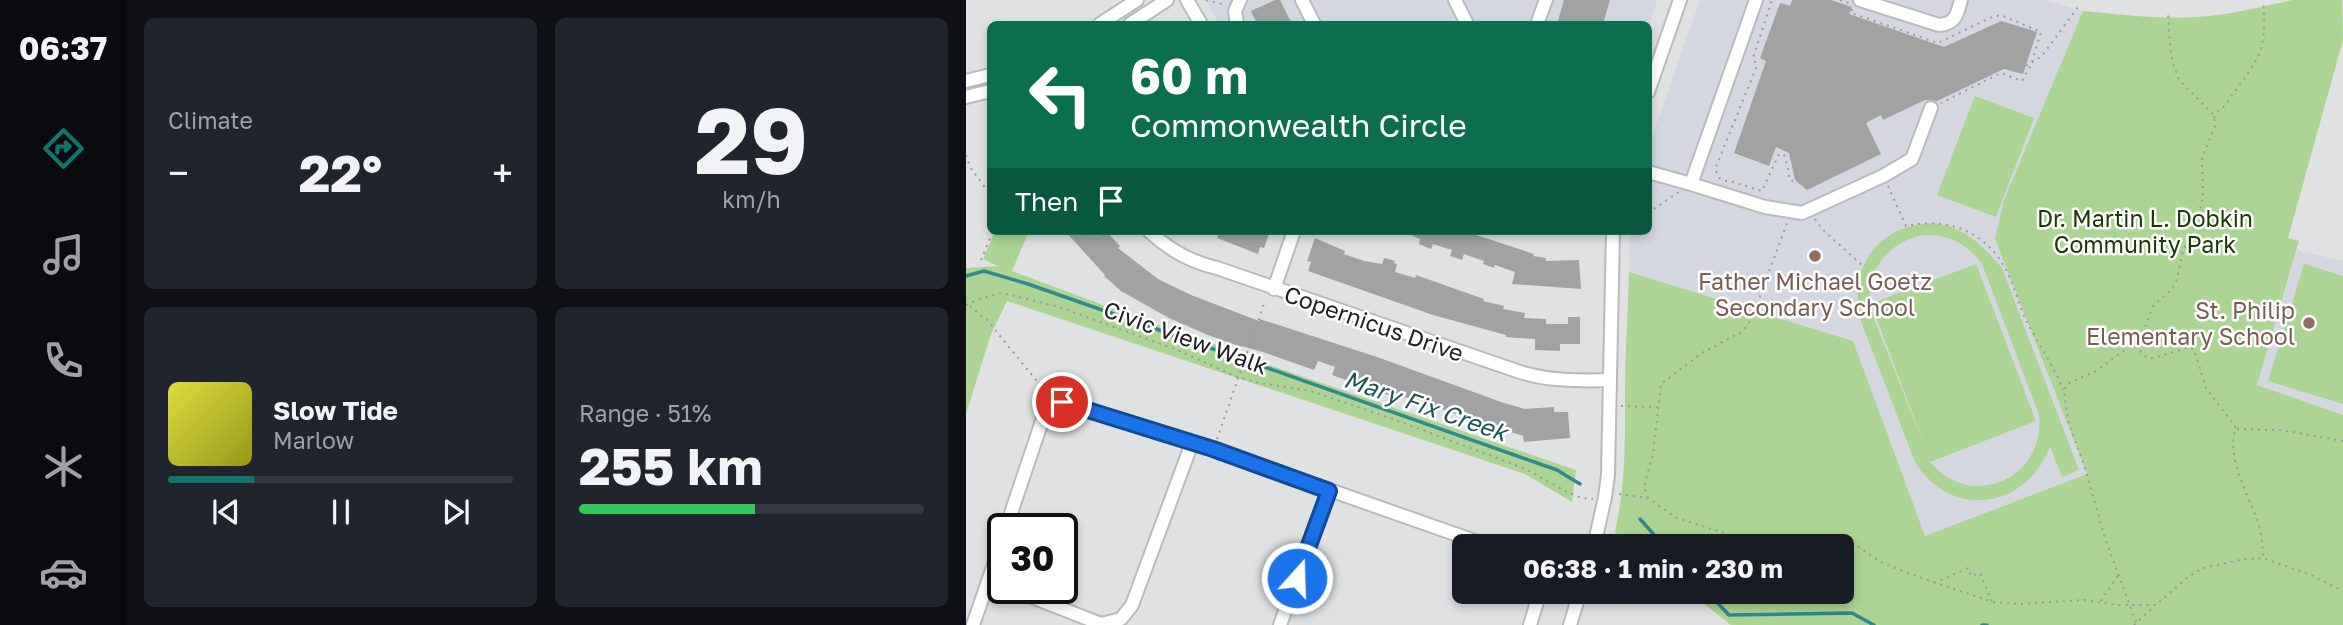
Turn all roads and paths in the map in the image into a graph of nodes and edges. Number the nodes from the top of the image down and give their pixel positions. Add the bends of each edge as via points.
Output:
1 (1137, 0) edge
2 (1167, 0) edge
3 (1187, 0) edge
4 (1206, 0) edge
5 (1302, 0) edge
6 (1455, 0) edge
7 (1546, 0) edge
8 (1680, 0) edge
9 (1756, 0) edge
10 (1772, 0) edge
11 (1840, 0) edge
12 (1860, 0) edge
13 (1961, 0) edge
14 (2263, 2) dead end
15 (2078, 7) dead end
16 (1237, 12) edge
17 (2168, 14) dead end
18 (1105, 21) edge
19 (1135, 21) edge
20 (1199, 21) edge
21 (1312, 21) edge
22 (1466, 21) edge
23 (1538, 21) edge
24 (2031, 65) junction
25 (2026, 66) dead end
26 (987, 76) edge
27 (1652, 80) edge
28 (966, 81) edge
29 (987, 91) edge
30 (966, 97) edge
31 (1931, 108) joint
32 (2214, 119) junction
33 (966, 155) edge
34 (970, 167) junction
35 (966, 172) edge
36 (1652, 173) edge
37 (1883, 176) junction
38 (1795, 180) dead end
39 (1691, 184) junction
40 (987, 190) edge
41 (1808, 210) junction
42 (1791, 212) junction
43 (991, 235) edge
44 (1153, 235) edge
45 (1293, 235) edge
46 (1613, 235) edge
47 (981, 260) dead end
48 (1863, 266) dead end
49 (1275, 289) junction
50 (1265, 301) dead end
51 (968, 305) edge
52 (2134, 345) junction
53 (1237, 377) junction
54 (1610, 380) junction
55 (2064, 391) junction
56 (1056, 405) junction
57 (1610, 406) junction
58 (1658, 407) junction
59 (2236, 428) junction
60 (2343, 441) edge
61 (1192, 443) junction
62 (1213, 449) junction
63 (1329, 491) junction
64 (1620, 494) dead end
65 (1648, 498) junction
66 (1590, 500) dead end
67 (1011, 513) edge
68 (1454, 534) edge
69 (1597, 534) edge
70 (2263, 558) junction
71 (2119, 574) junction
72 (1934, 583) junction
73 (987, 586) edge
74 (2343, 591) edge
75 (1993, 601) junction
76 (2101, 602) junction
77 (1050, 604) edge
78 (1536, 604) edge
79 (1576, 604) edge
80 (2130, 605) junction
81 (2156, 605) junction
82 (2135, 623) edge
83 (974, 625) edge
84 (1280, 625) edge
85 (1530, 625) edge
86 (1570, 625) edge

1 - 18 street
2 - 19 street
3 - 20 street
4 - 16 path
5 - 21 street
6 - 22 street
7 - 23 street
8 - 27 street
9 - 39 street
10 - 38 path via 1753,58 1757,66 1715,169 1723,181 1762,191 1779,154 1784,155 1789,178
11 - 24 path via 1853,5 1851,13 1938,43 2001,15 2041,33
12 - 13 street via 1939,25 1954,20
14 - 32 path via 2265,38 2259,58
15 - 24 path
17 - 32 path via 2179,80
24 - 25 path
24 - 31 path via 2022,81 2001,73
26 - 28 street
29 - 30 street
31 - 37 street via 1912,159
32 - 52 path via 2202,158 2203,197 2176,282 2153,306
33 - 34 path
34 - 35 path
34 - 40 path
36 - 39 street
37 - 41 street
37 - 55 path via 1906,226 1934,222 1959,227 1998,258
39 - 42 street
41 - 42 street
41 - 48 path
42 - 58 path via 1743,331 1702,353 1661,384
43 - 47 path
44 - 49 street, Copernicus Drive via 1195,264
45 - 49 street
46 - 54 street
49 - 54 street, Copernicus Drive via 1529,375
50 - 53 path
51 - 53 path, Civic View Walk via 1002,293 1036,300 1175,349
51 - 56 path via 986,320
52 - 55 path via 2067,384
52 - 59 path via 2147,358 2190,347 2194,350 2206,388
53 - 62 path
53 - 66 path, Civic View Walk via 1311,391 1393,419 1526,469
54 - 57 street
55 - 71 path via 2068,421
56 - 61 street via 1062,402
56 - 67 street via 1043,418
57 - 58 path
57 - 69 street via 1608,474
58 - 65 path via 1644,486
59 - 60 path
59 - 70 path via 2231,442 2258,523
61 - 62 street
61 - 77 street via 1132,605 1121,619 1101,624
62 - 63 street
63 - 68 street
63 - 84 street
64 - 65 path
65 - 72 path via 1677,518 1753,542 1783,546 1840,538 1881,562
70 - 74 path
70 - 81 path via 2203,568
71 - 76 path
71 - 80 path
72 - 75 path
72 - 75 path via 1968,568 1971,576 1980,573
73 - 83 street
75 - 76 path
76 - 80 path
78 - 85 street
79 - 86 street
80 - 81 path
80 - 82 path
81 - 82 path

